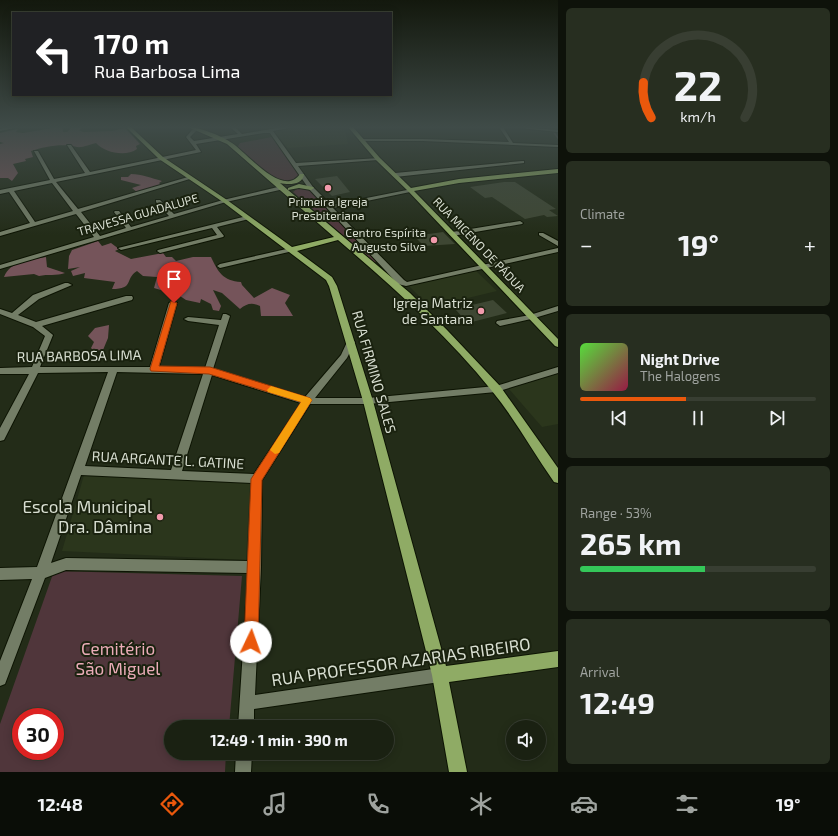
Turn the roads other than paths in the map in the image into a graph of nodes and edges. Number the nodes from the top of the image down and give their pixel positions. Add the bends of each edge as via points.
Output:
1 (42, 163) edge
2 (81, 163) edge
3 (137, 163) edge
4 (168, 163) edge
5 (253, 163) edge
6 (323, 163) edge
7 (382, 163) edge
8 (512, 163) edge
9 (296, 165) joint
10 (558, 171) edge
11 (88, 173) junction
12 (302, 175) junction
13 (395, 175) junction
14 (190, 178) junction
15 (272, 179) junction
16 (52, 180) junction
17 (282, 188) junction
18 (311, 188) junction
19 (10, 189) junction
20 (410, 190) junction
21 (0, 192) edge
22 (289, 193) junction
23 (158, 201) dead end
24 (225, 201) junction
25 (330, 207) junction
26 (76, 212) junction
27 (117, 212) dead end
28 (174, 217) junction
29 (247, 218) junction
30 (520, 223) dead end
31 (34, 224) junction
32 (213, 226) junction
33 (130, 229) junction
34 (0, 234) edge
35 (452, 234) junction
36 (541, 234) dead end
37 (341, 237) junction
38 (98, 238) junction
39 (558, 244) edge
40 (121, 248) dead end
41 (291, 250) junction
42 (558, 250) edge
43 (160, 251) dead end
44 (378, 260) junction
45 (368, 263) junction
46 (220, 266) dead end
47 (0, 267) edge
48 (482, 267) junction
49 (406, 284) junction
50 (68, 285) dead end
51 (407, 295) junction
52 (128, 298) dead end
53 (174, 303) dead end
54 (558, 308) edge
55 (0, 311) edge
56 (13, 316) junction
57 (531, 317) junction
58 (188, 319) dead end
59 (500, 323) dead end
60 (36, 325) junction
61 (558, 344) edge
62 (349, 357) junction
63 (114, 369) junction
64 (154, 369) junction
65 (35, 370) junction
66 (210, 370) junction
67 (558, 370) edge
68 (0, 371) edge
69 (496, 389) junction
70 (307, 400) junction
71 (368, 401) junction
72 (0, 437) edge
73 (77, 470) junction
74 (175, 475) junction
75 (558, 478) edge
76 (257, 479) junction
77 (255, 567) junction
78 (0, 574) edge
79 (40, 574) junction
80 (558, 659) edge
81 (440, 675) junction
82 (0, 679) edge
83 (248, 703) junction
84 (247, 720) edge
85 (244, 760) edge
86 (243, 772) edge
87 (458, 772) edge

1 - 16 street
2 - 11 street
3 - 11 street
4 - 14 main road, RUA FIRMINO SALES
5 - 15 main road
6 - 9 street
7 - 13 main road, RUA MICENO DE PÁDUA
8 - 13 street
9 - 12 street
10 - 20 main road
11 - 16 street
12 - 15 main road via 292,182
12 - 18 street
13 - 20 main road, RUA MICENO DE PÁDUA
14 - 24 main road, RUA FIRMINO SALES
14 - 26 street
15 - 17 main road
16 - 19 street
16 - 26 street
17 - 22 main road
17 - 24 street, TRAVESSA GUADALUPE
18 - 22 main road via 295,187 289,190
18 - 25 street
19 - 21 street
19 - 31 street
20 - 25 street
20 - 35 main road, RUA MICENO DE PÁDUA
22 - 37 main road
23 - 28 street
24 - 28 street, TRAVESSA GUADALUPE
24 - 29 main road, RUA FIRMINO SALES
25 - 44 street
26 - 31 street
26 - 38 street
27 - 33 street
28 - 33 street, TRAVESSA GUADALUPE
29 - 32 street
29 - 41 main road, RUA FIRMINO SALES
30 - 35 street
31 - 34 street
32 - 40 street
32 - 43 street via 221,236
33 - 38 street, TRAVESSA GUADALUPE
35 - 48 main road, RUA MICENO DE PÁDUA
36 - 39 street
37 - 41 main road
37 - 45 main road
38 - 47 street, TRAVESSA GUADALUPE
41 - 46 street
41 - 62 main road, RUA FIRMINO SALES via 331,282 351,342
42 - 48 street
44 - 45 main road via 375,264
44 - 49 street
45 - 51 main road
48 - 49 street
48 - 57 main road, RUA MICENO DE PÁDUA
49 - 51 main road
50 - 56 street via 36,297
51 - 69 main road
52 - 60 street
53 - 64 street
54 - 57 street
55 - 56 street
56 - 60 street
57 - 59 street
57 - 61 main road, RUA MICENO DE PÁDUA
58 - 66 street via 225,320
60 - 65 street via 49,335
62 - 70 street
62 - 71 main road, RUA FIRMINO SALES
63 - 64 street, RUA BARBOSA LIMA
63 - 65 street, RUA BARBOSA LIMA
63 - 73 street
64 - 66 street, RUA BARBOSA LIMA
65 - 68 street, RUA BARBOSA LIMA
65 - 72 street
66 - 70 street, RUA BARBOSA LIMA
66 - 74 street
67 - 69 street, RUA BARBOSA LIMA
69 - 71 street, RUA BARBOSA LIMA
69 - 75 main road
70 - 71 street, RUA BARBOSA LIMA
70 - 76 street
71 - 81 main road, RUA FIRMINO SALES
73 - 74 street, RUA ARGANTE L. GATINE
73 - 79 street
74 - 76 street, RUA ARGANTE L. GATINE
76 - 77 street
77 - 79 street via 66,564
77 - 83 street
78 - 79 street
79 - 82 street
80 - 81 main road, RUA PROFESSOR AZARIAS RIBEIRO
81 - 83 street, RUA PROFESSOR AZARIAS RIBEIRO
81 - 87 main road, RUA FIRMINO SALES
83 - 84 street
85 - 86 street

